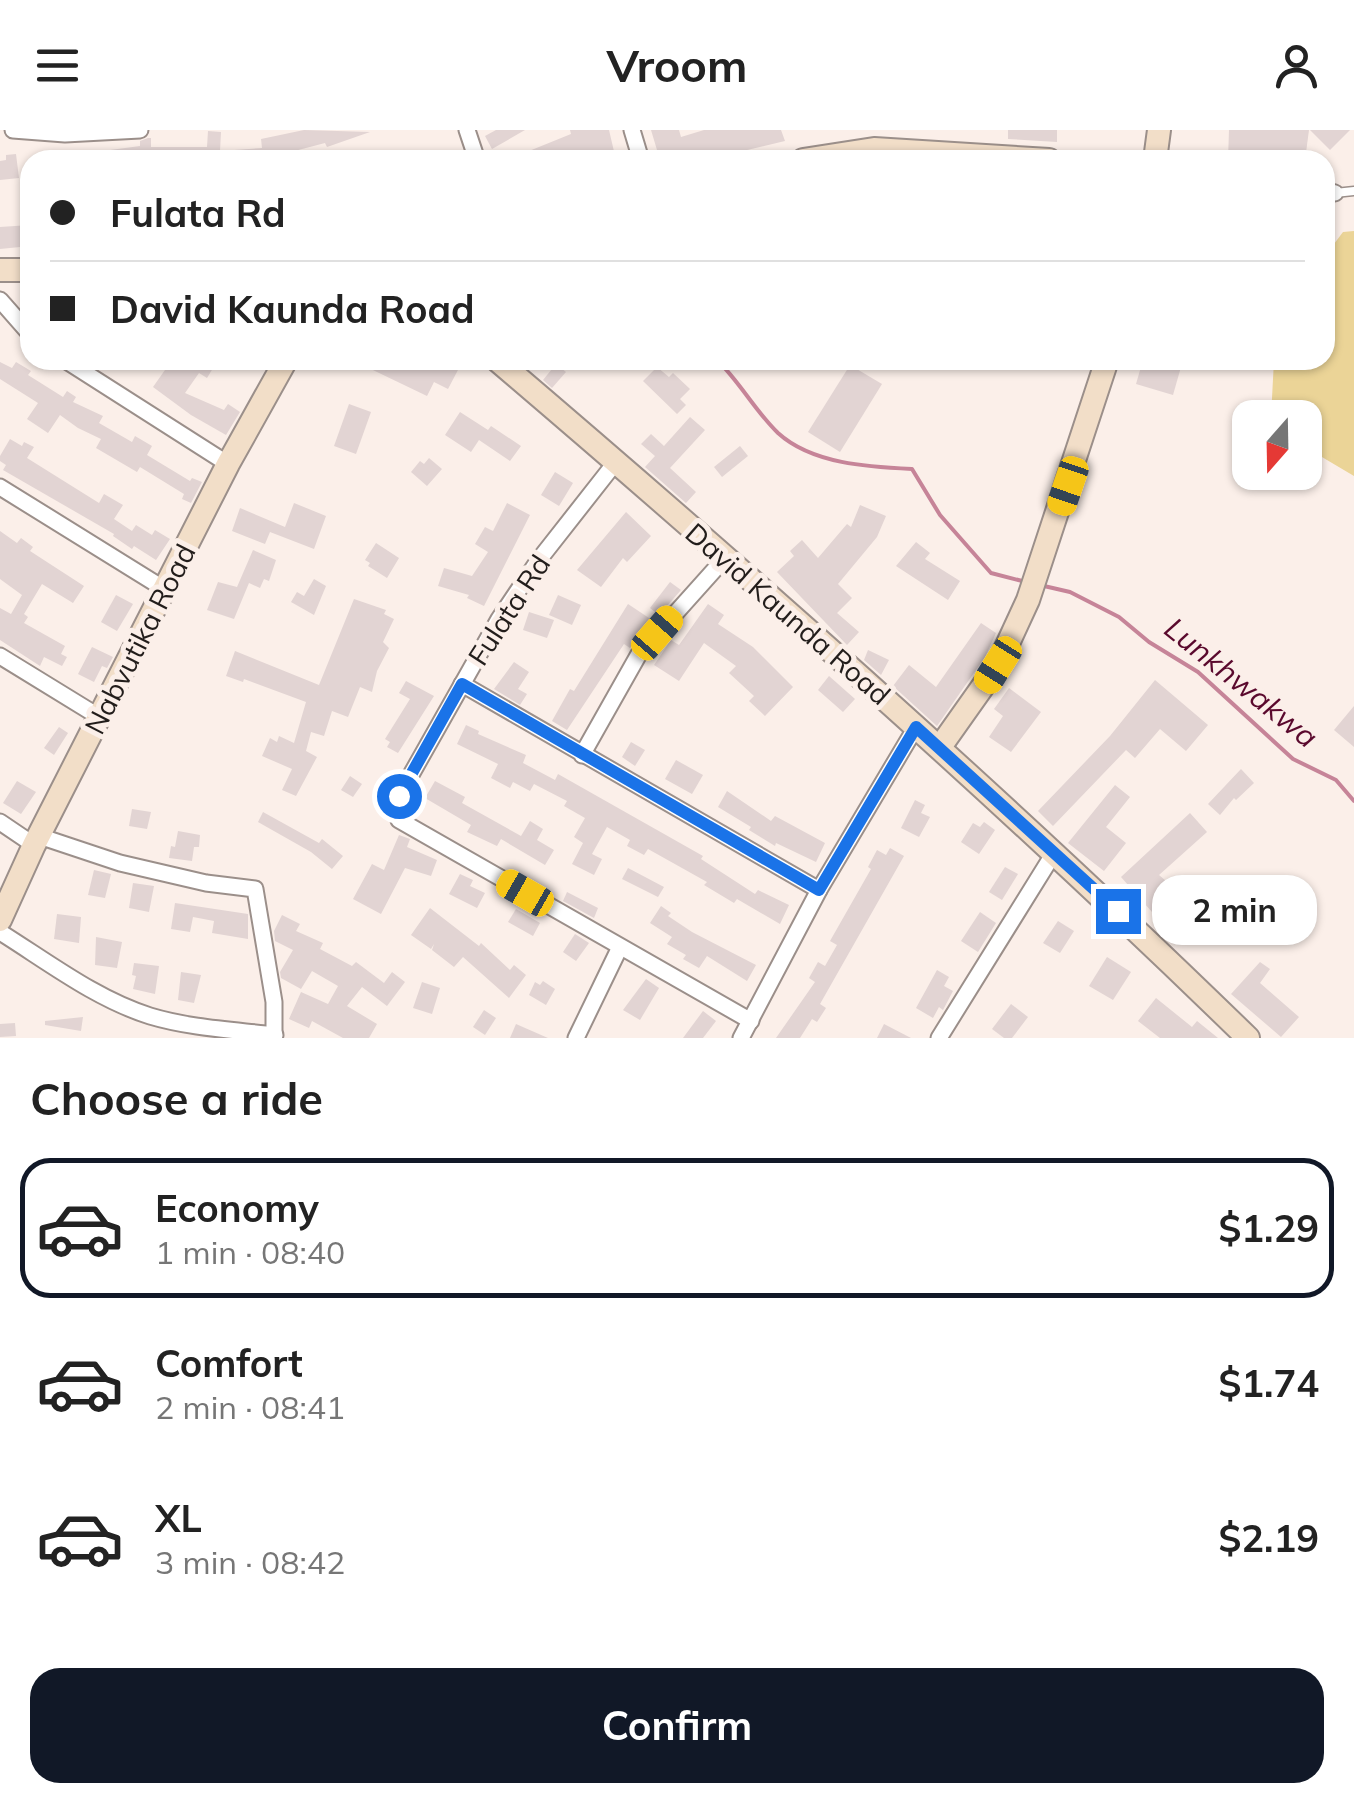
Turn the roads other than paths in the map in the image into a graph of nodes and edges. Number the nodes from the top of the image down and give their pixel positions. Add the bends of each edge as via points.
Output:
1 (13, 130) edge
2 (140, 130) edge
3 (0, 300) edge
4 (20, 323) edge
5 (81, 370) edge
6 (280, 370) edge
7 (509, 370) edge
8 (1103, 370) edge
9 (615, 463) junction
10 (228, 464) junction
11 (0, 487) edge
12 (725, 558) junction
13 (166, 590) junction
14 (0, 656) edge
15 (462, 684) junction
16 (101, 718) junction
17 (916, 727) junction
18 (940, 747) junction
19 (582, 755) junction
20 (0, 822) edge
21 (36, 840) junction
22 (1054, 852) junction
23 (819, 890) junction
24 (0, 920) edge
25 (0, 932) edge
26 (620, 948) junction
27 (751, 1021) junction
28 (274, 1036) edge
29 (943, 1036) edge
30 (576, 1038) edge
31 (741, 1038) edge
32 (1248, 1038) edge

1 - 2 street
3 - 4 street
5 - 10 street
6 - 10 street, Nabvutika Road
7 - 9 street, David Kaunda Road
8 - 18 street via 1028,600 998,665
9 - 12 street, David Kaunda Road
9 - 15 street, Fulata Rd via 498,618
10 - 13 street, Nabvutika Road
11 - 13 street
12 - 17 street, David Kaunda Road
12 - 19 street via 639,654
13 - 16 street, Nabvutika Road
14 - 16 street
15 - 19 street
15 - 26 street, Fulata Rd via 399,796 398,820
16 - 21 street, Nabvutika Road
17 - 18 street, David Kaunda Road
17 - 23 street
18 - 22 street, David Kaunda Road
19 - 23 street
20 - 21 street
21 - 24 street, Nabvutika Road
21 - 28 street via 255,889
22 - 29 street
22 - 32 street, David Kaunda Road
23 - 27 street
25 - 28 street via 101,995 150,1016
26 - 27 street
26 - 30 street
27 - 31 street

